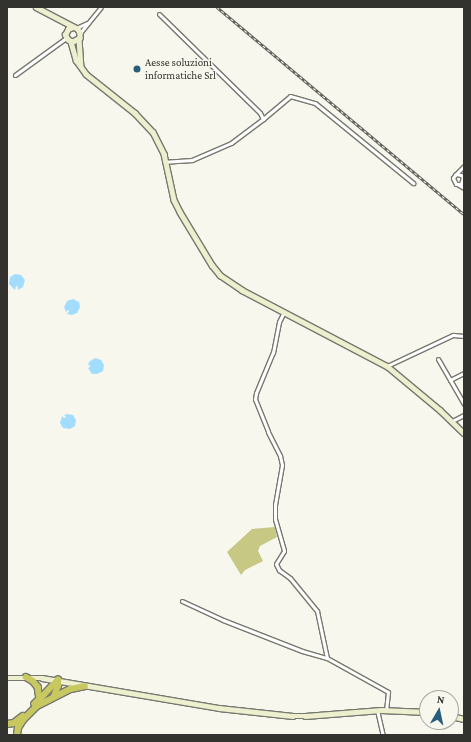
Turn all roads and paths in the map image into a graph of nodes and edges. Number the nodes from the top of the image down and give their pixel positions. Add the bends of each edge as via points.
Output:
1 (36, 7) edge
2 (101, 7) edge
3 (159, 14) dead end
4 (54, 17) junction
5 (87, 23) junction
6 (75, 28) junction
7 (66, 32) junction
8 (80, 33) junction
9 (66, 38) junction
10 (79, 39) junction
11 (71, 42) junction
12 (82, 67) junction
13 (15, 75) dead end
14 (263, 119) junction
15 (166, 162) junction
16 (464, 166) edge
17 (464, 172) edge
18 (456, 174) junction
19 (464, 180) edge
20 (413, 183) dead end
21 (457, 184) junction
22 (464, 188) edge
23 (284, 312) junction
24 (464, 336) edge
25 (438, 359) dead end
26 (387, 366) junction
27 (464, 373) edge
28 (450, 380) junction
29 (464, 404) edge
30 (464, 415) edge
31 (452, 422) junction
32 (464, 433) edge
33 (182, 601) dead end
34 (326, 658) junction
35 (26, 677) junction
36 (7, 678) edge
37 (58, 680) junction
38 (85, 686) junction
39 (54, 696) junction
40 (40, 699) junction
41 (376, 710) junction
42 (386, 710) junction
43 (419, 712) edge
44 (7, 724) edge
45 (17, 735) edge
46 (383, 735) edge

1 - 4 street
2 - 5 street
3 - 14 street via 260,113
4 - 6 street
4 - 7 street
5 - 6 street
5 - 8 street
6 - 7 street
6 - 8 street
7 - 9 street
8 - 10 street
9 - 11 street
9 - 13 street
10 - 11 street
10 - 12 street
11 - 12 street via 76,60
12 - 15 street via 86,74 146,124 161,146
14 - 15 street via 232,143 192,160
14 - 20 street via 290,96 315,103
15 - 23 street via 174,200 212,265 230,283
16 - 18 street
17 - 19 street
18 - 19 street via 461,175
18 - 21 street via 453,180
19 - 21 street
21 - 22 street
23 - 26 street
23 - 34 street via 279,322 273,352 255,399 282,465 275,519 284,551 276,564 317,611
24 - 26 street via 453,335
25 - 28 street
26 - 31 street
27 - 28 street
28 - 29 street
30 - 31 street
31 - 32 street
33 - 34 street via 222,620
34 - 42 street via 388,692
35 - 36 street
35 - 37 street
35 - 40 highway via 38,687
37 - 38 street
37 - 39 highway
37 - 40 highway
38 - 39 highway
38 - 41 street via 219,708 293,716
39 - 45 highway via 37,706 23,720
40 - 44 highway via 18,720
41 - 42 street
41 - 46 street
42 - 43 street

